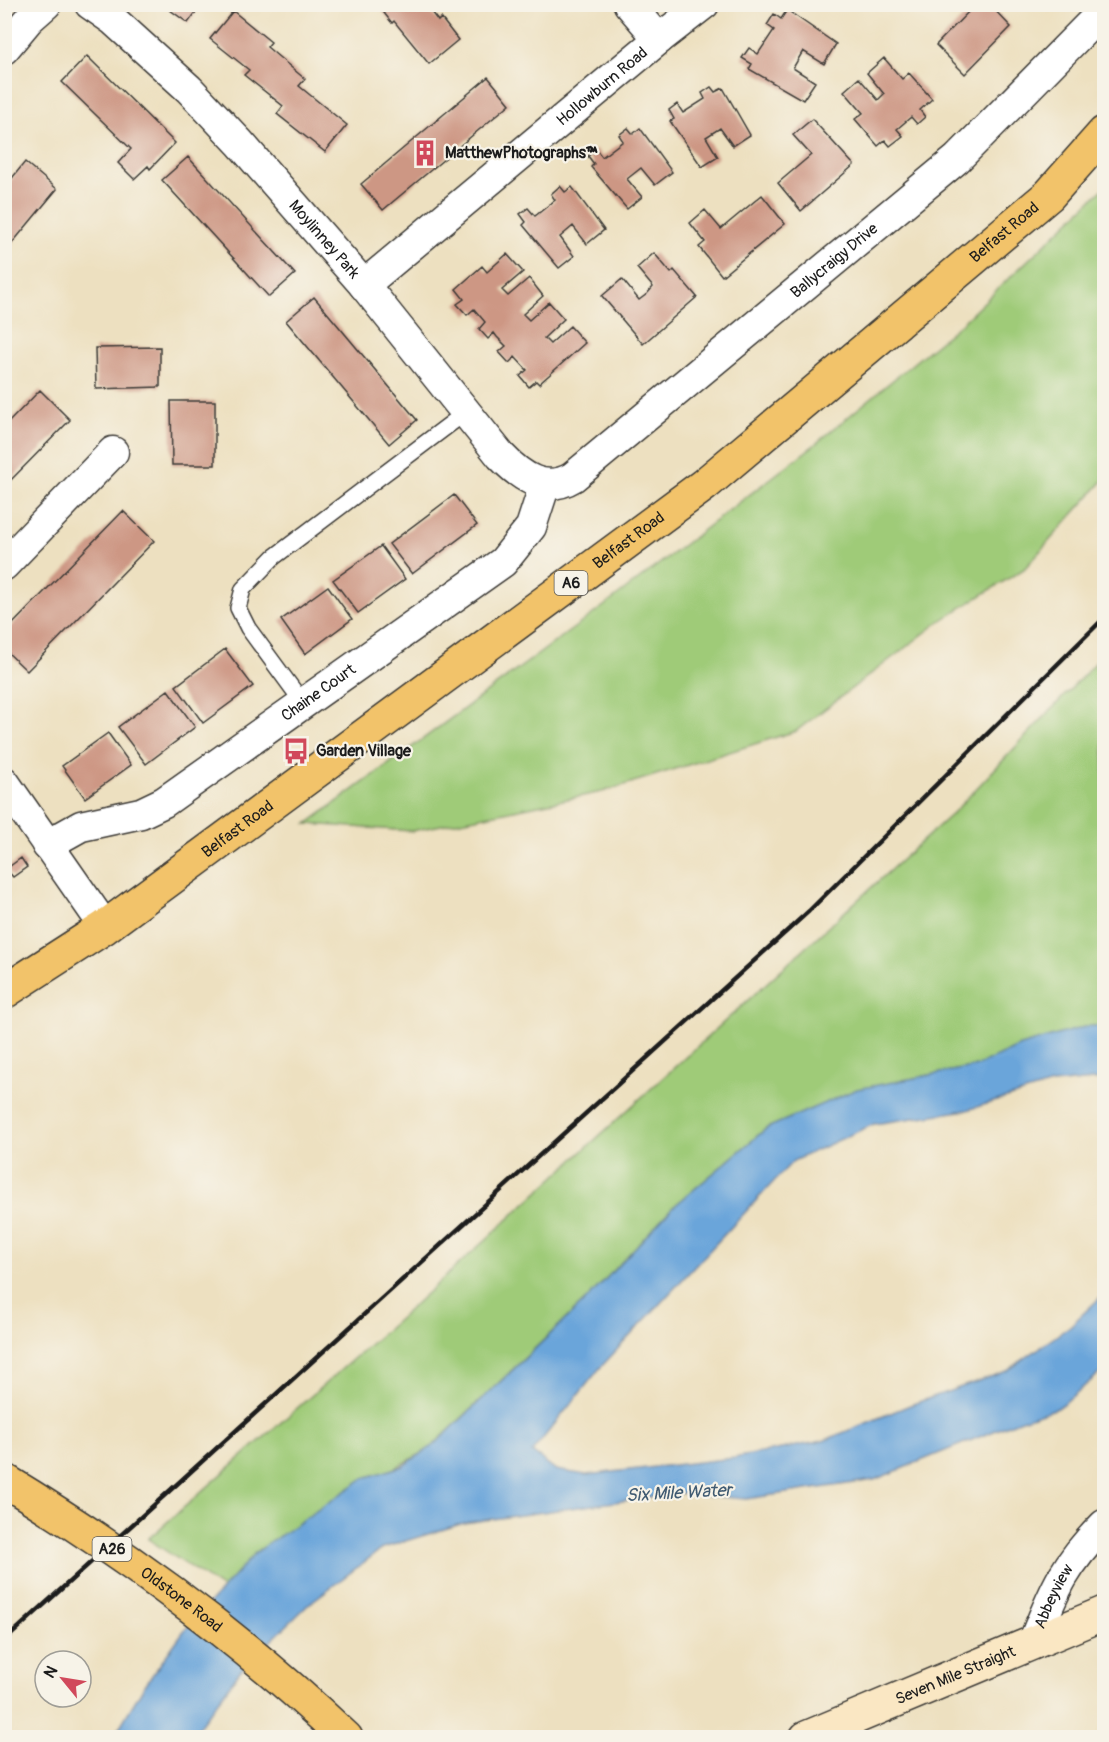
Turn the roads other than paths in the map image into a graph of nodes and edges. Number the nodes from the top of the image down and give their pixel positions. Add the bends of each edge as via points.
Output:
1 (46, 4) edge
2 (90, 4) edge
3 (630, 4) edge
4 (704, 4) edge
5 (1104, 10) edge
6 (659, 39) junction
7 (4, 49) edge
8 (1104, 133) edge
9 (364, 285) junction
10 (466, 412) junction
11 (113, 452) dead end
12 (545, 484) junction
13 (4, 565) edge
14 (303, 703) junction
15 (4, 782) edge
16 (47, 845) junction
17 (105, 927) junction
18 (4, 992) edge
19 (4, 1480) edge
20 (1104, 1525) edge
21 (1104, 1613) edge
22 (1033, 1643) junction
23 (345, 1737) edge
24 (806, 1737) edge

1 - 7 street
2 - 9 street, Moylinney Park via 189,89
3 - 6 street
4 - 6 street, Hollowburn Road
5 - 12 street, Ballycraigy Drive via 957,159 573,477 558,484
6 - 9 street, Hollowburn Road
8 - 17 main road, Belfast Road / A6 via 1049,195 704,485
9 - 10 street, Moylinney Park
10 - 12 street, Moylinney Park via 510,465
10 - 14 lane via 274,556 243,589 238,609 248,628
11 - 13 street
12 - 14 street, Chaine Court via 531,527 503,562
14 - 16 street, Chaine Court via 152,809 81,826
15 - 16 street
16 - 17 street
17 - 18 main road, Belfast Road / A6
19 - 23 main road, Oldstone Road / A26 via 156,1580 292,1687
20 - 22 street, Abbeyview via 1057,1582
21 - 22 main road, Seven Mile Straight
22 - 24 main road, Seven Mile Straight

